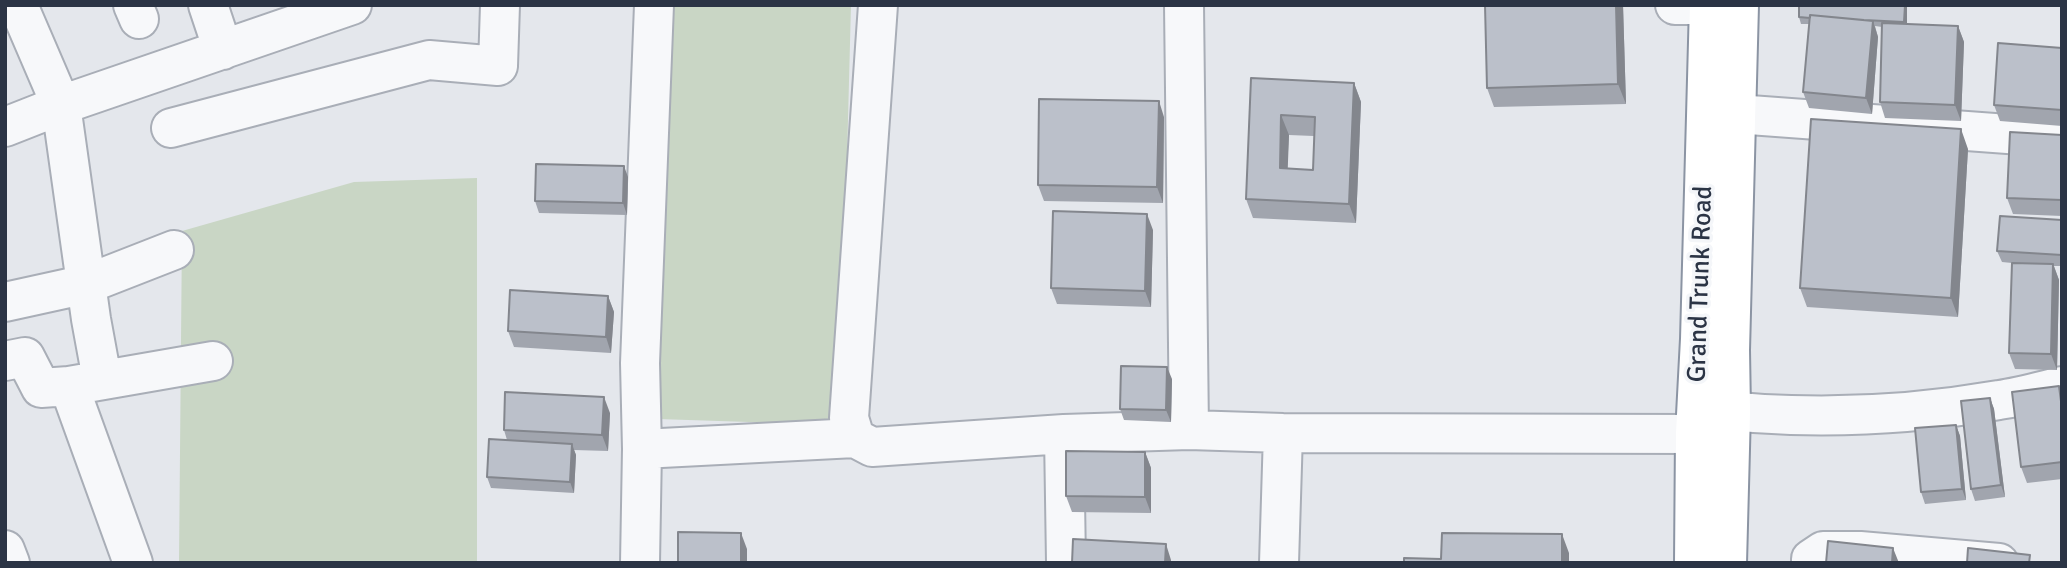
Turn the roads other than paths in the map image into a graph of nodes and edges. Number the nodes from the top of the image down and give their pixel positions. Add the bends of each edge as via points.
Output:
1 (9, 5) edge
2 (18, 5) edge
3 (208, 5) edge
4 (352, 5) edge
5 (500, 5) edge
6 (654, 5) edge
7 (878, 5) edge
8 (1184, 5) edge
9 (1675, 5) edge
10 (1720, 5) edge
11 (1740, 5) edge
12 (1709, 6) edge
13 (5, 12) edge
14 (223, 50) junction
15 (61, 106) junction
16 (1736, 114) junction
17 (5, 127) edge
18 (170, 128) dead end
19 (2062, 138) edge
20 (174, 250) dead end
21 (87, 284) junction
22 (5, 302) edge
23 (5, 361) edge
24 (213, 361) dead end
25 (86, 383) junction
26 (2062, 386) edge
27 (1707, 418) junction
28 (1189, 430) junction
29 (1283, 433) junction
30 (1064, 435) junction
31 (855, 438) junction
32 (642, 449) junction
33 (5, 550) edge
34 (10, 563) edge
35 (132, 563) edge
36 (640, 563) edge
37 (1066, 563) edge
38 (1279, 563) edge
39 (1694, 563) edge
40 (1727, 563) edge
41 (1811, 563) edge
42 (1999, 563) edge

1 - 13 street
2 - 15 street
3 - 14 street
4 - 14 street
5 - 18 street via 498,66 429,60
6 - 32 street via 640,363
7 - 31 street via 849,418
8 - 28 street
9 - 12 street
10 - 12 street
11 - 16 highway, Grand Trunk Road
12 - 27 highway, Grand Trunk Road via 1700,340
14 - 15 street
15 - 17 street
15 - 21 street
16 - 19 street
16 - 27 highway, Grand Trunk Road via 1730,350
20 - 21 street
21 - 22 street
21 - 25 street via 91,319
23 - 25 street via 25,357 41,388
24 - 25 street
25 - 35 street
26 - 27 street via 1917,410
27 - 29 street
27 - 39 highway, Grand Trunk Road
27 - 40 highway, Grand Trunk Road
28 - 29 street
28 - 30 street
29 - 38 street
30 - 31 street via 873,447
30 - 37 street
31 - 32 street
32 - 36 street
33 - 34 street
41 - 42 street via 1823,551 1860,551

